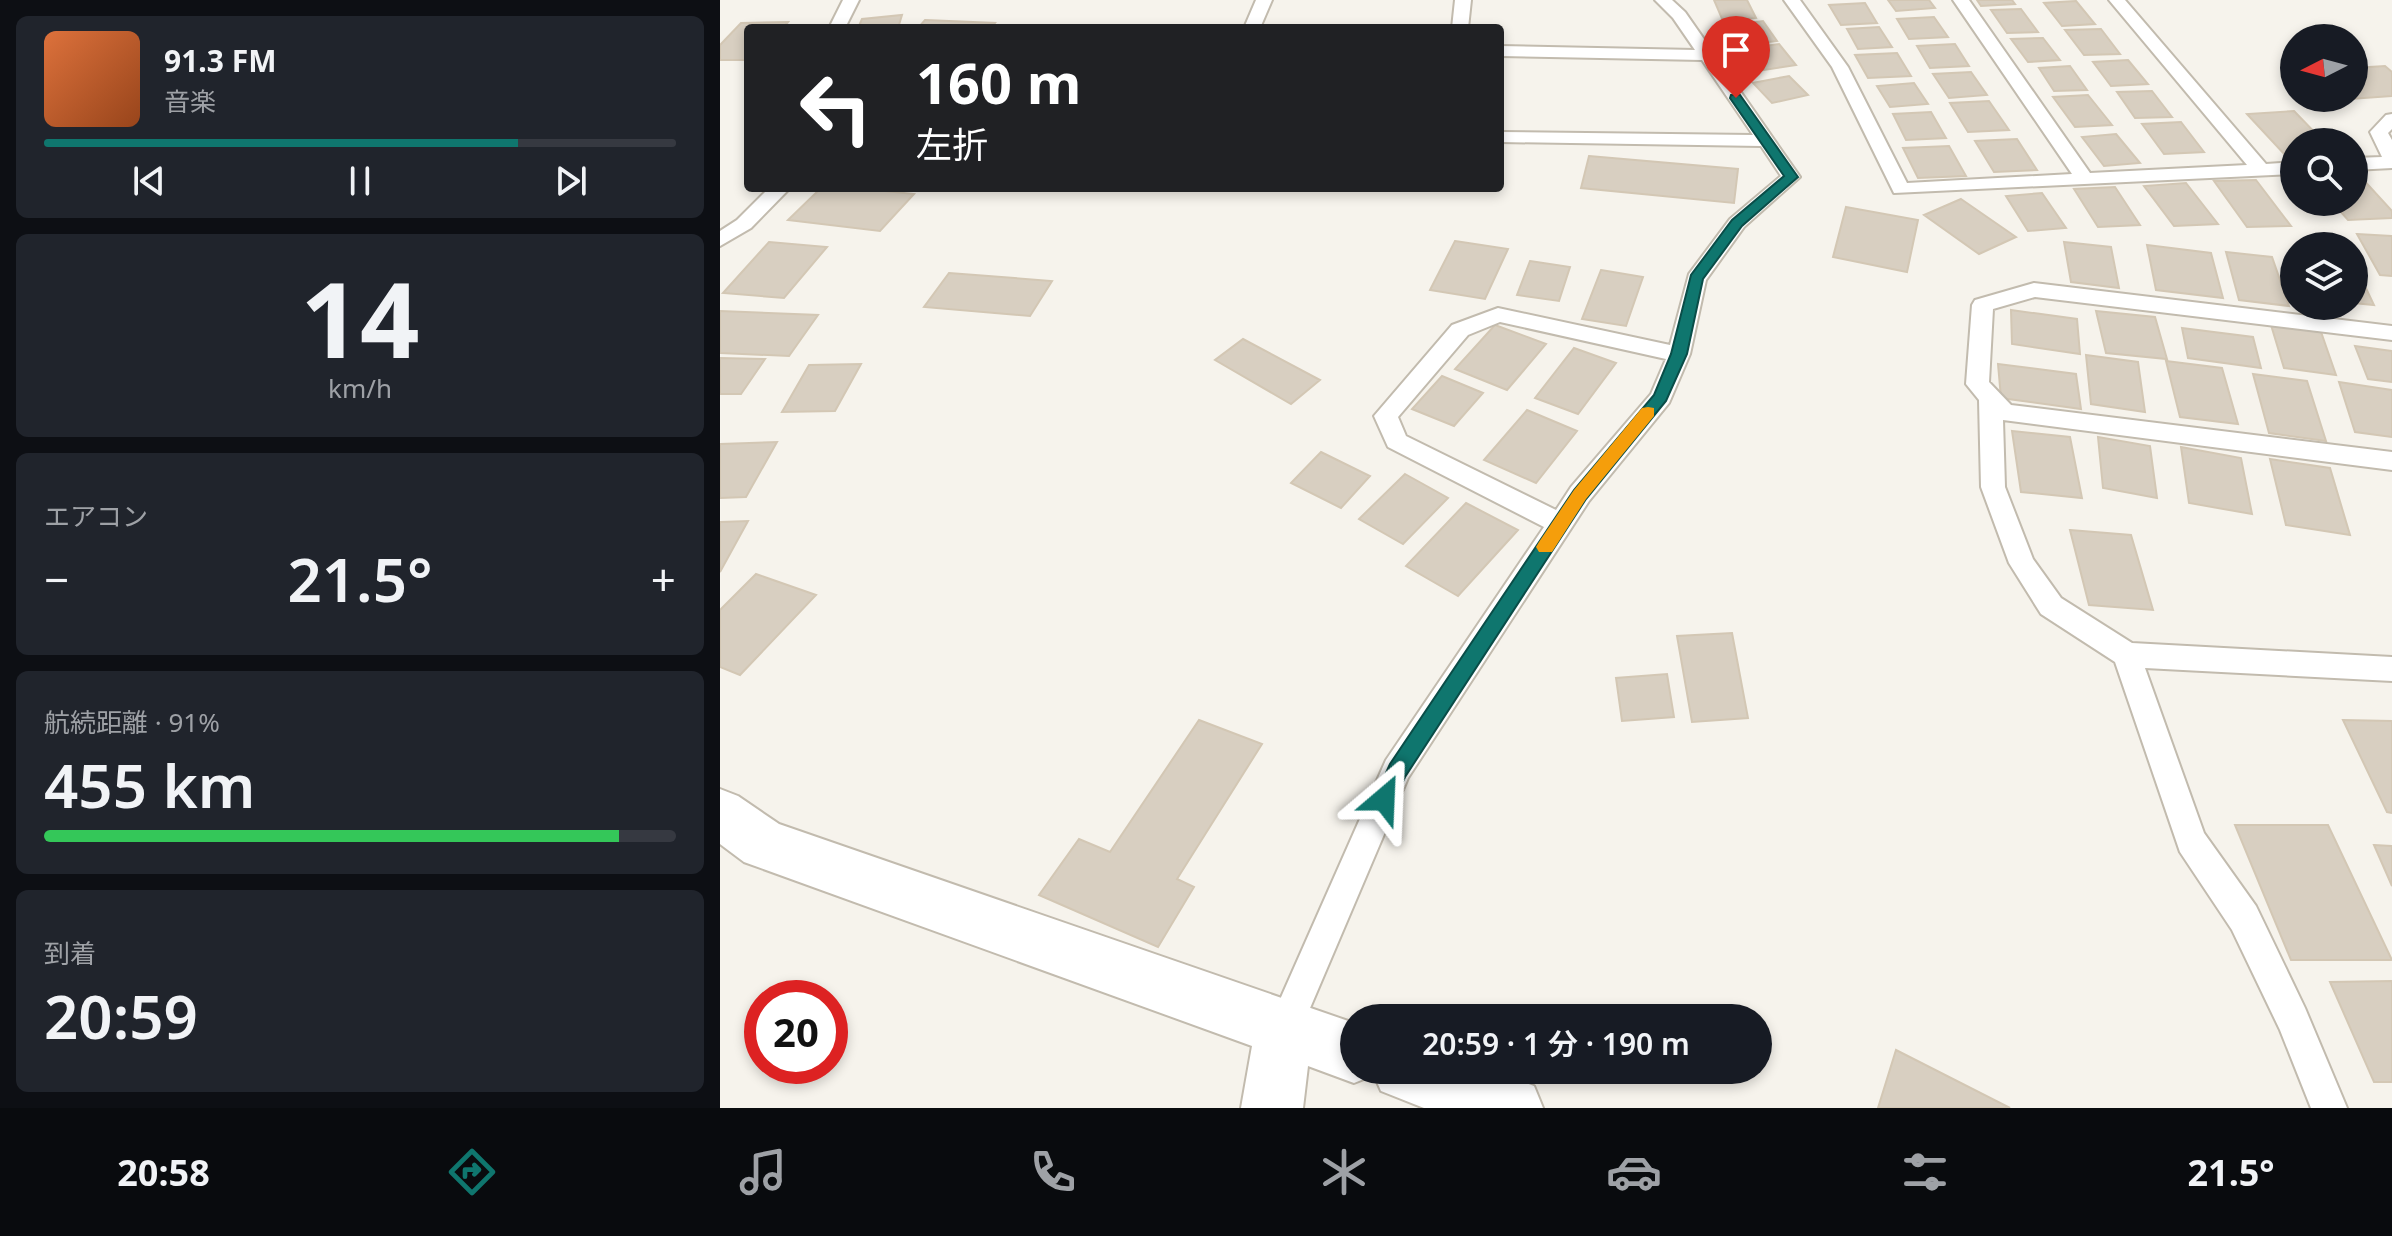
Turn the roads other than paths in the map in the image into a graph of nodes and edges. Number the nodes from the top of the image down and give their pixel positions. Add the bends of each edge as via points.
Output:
1 (851, 0) edge
2 (1264, 0) edge
3 (1463, 0) edge
4 (1663, 0) edge
5 (1792, 0) edge
6 (1961, 0) edge
7 (2117, 0) edge
8 (839, 24) edge
9 (1254, 24) edge
10 (1460, 24) edge
11 (1504, 51) edge
12 (1706, 55) junction
13 (2392, 119) edge
14 (1504, 137) edge
15 (1766, 141) junction
16 (2392, 161) edge
17 (2368, 163) edge
18 (2280, 169) edge
19 (2261, 170) junction
20 (2085, 180) junction
21 (776, 192) edge
22 (720, 240) edge
23 (2392, 333) edge
24 (1679, 354) junction
25 (1990, 397) junction
26 (2392, 461) edge
27 (1561, 524) junction
28 (2127, 655) junction
29 (2392, 669) edge
30 (720, 813) edge
31 (1284, 1029) junction
32 (1340, 1048) edge
33 (1443, 1084) edge
34 (1272, 1108) edge
35 (1512, 1108) edge
36 (2329, 1108) edge

1 - 8 lane
2 - 9 lane
3 - 10 lane
4 - 12 lane
5 - 20 lane via 1840,67 1901,189
6 - 20 lane
7 - 19 lane
11 - 12 lane
12 - 15 lane
13 - 16 lane via 2379,132
14 - 15 lane
15 - 24 lane via 1791,177 1737,223 1696,279
16 - 17 lane
18 - 19 lane
19 - 20 lane
21 - 22 lane
23 - 25 lane via 2034,290 1983,305 1977,384
24 - 27 lane via 1661,397
24 - 27 lane via 1498,315 1460,330 1386,416 1396,441
25 - 26 lane via 2004,412
25 - 28 lane via 1993,487 2022,563 2051,606
27 - 31 lane via 1397,770
28 - 29 lane
28 - 36 lane via 2191,841 2244,918
30 - 31 street via 763,844
31 - 32 street
31 - 34 street
33 - 35 street

